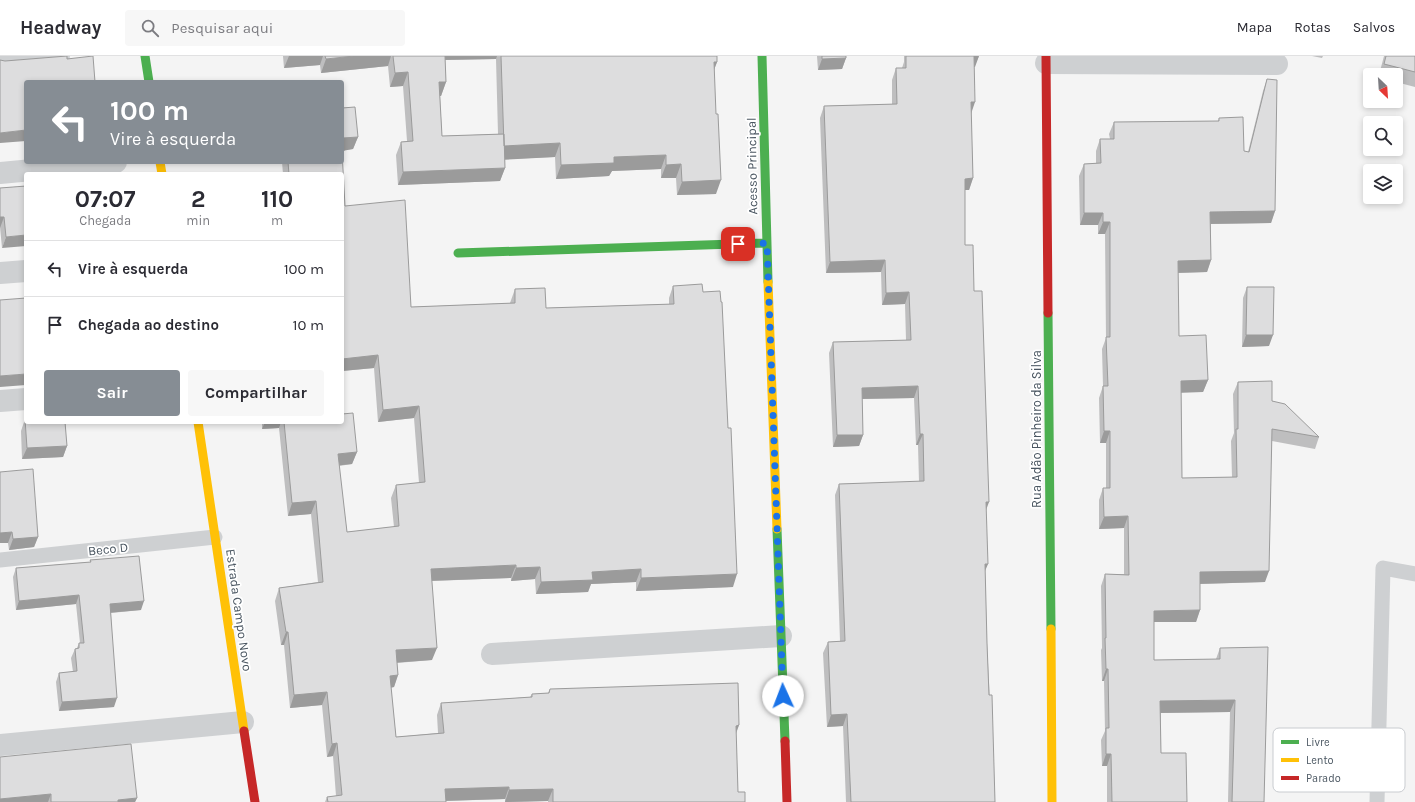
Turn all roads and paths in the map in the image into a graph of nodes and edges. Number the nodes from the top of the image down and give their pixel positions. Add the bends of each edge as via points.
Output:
1 (59, 56) edge
2 (145, 56) edge
3 (762, 56) edge
4 (0, 60) edge
5 (1046, 60) edge
6 (1277, 64) dead end
7 (149, 80) edge
8 (95, 164) edge
9 (0, 173) edge
10 (767, 243) junction
11 (458, 253) dead end
12 (24, 271) edge
13 (0, 273) edge
14 (24, 399) edge
15 (0, 401) edge
16 (198, 424) edge
17 (215, 537) junction
18 (0, 560) edge
19 (1415, 574) edge
20 (781, 636) junction
21 (492, 654) dead end
22 (243, 722) junction
23 (1379, 728) edge
24 (0, 745) edge
25 (1377, 792) edge
26 (255, 802) edge
27 (787, 802) edge
28 (1052, 802) edge
29 (1377, 802) edge

1 - 4 street
2 - 7 street
3 - 10 street, Acesso Principal
5 - 6 street
5 - 28 street, Rua Adão Pinheiro da Silva
8 - 9 street
10 - 11 street
10 - 20 street, Acesso Principal
12 - 13 street
14 - 15 street
16 - 17 street, Estrada Campo Novo
17 - 18 lane, Beco D
17 - 22 street, Estrada Campo Novo
19 - 23 lane via 1383,568
20 - 21 street
20 - 27 street, Acesso Principal
22 - 24 street
22 - 26 street, Estrada Campo Novo
25 - 29 lane

